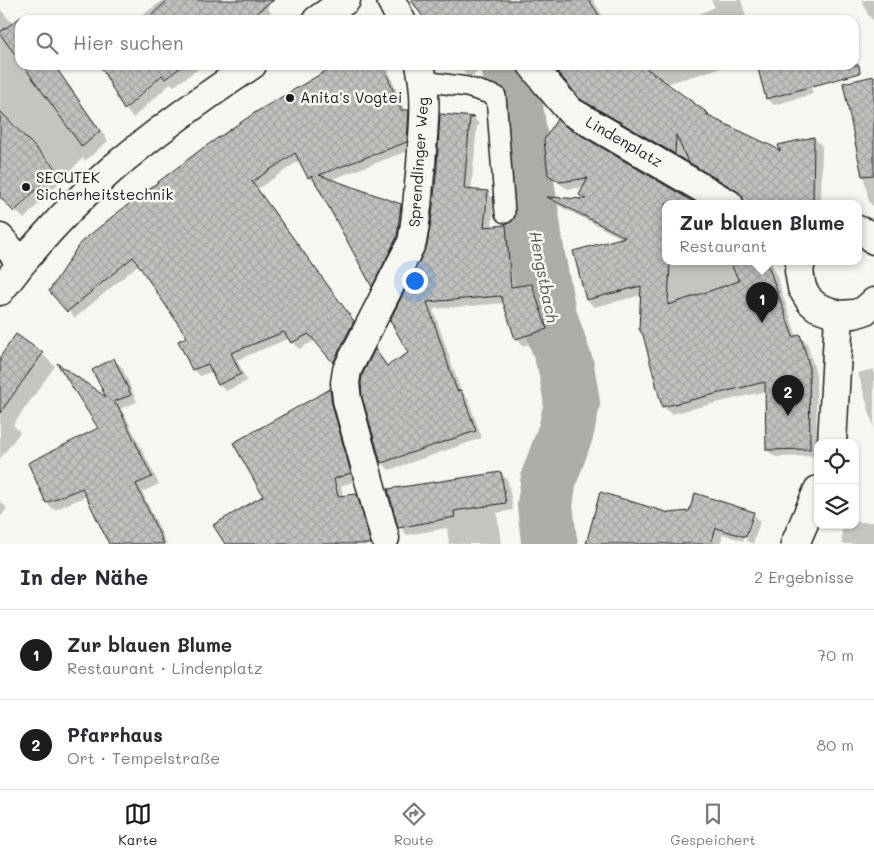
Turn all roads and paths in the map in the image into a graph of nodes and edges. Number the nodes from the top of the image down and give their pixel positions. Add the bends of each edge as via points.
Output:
1 (346, 0) edge
2 (391, 0) edge
3 (324, 15) edge
4 (398, 15) edge
5 (245, 70) edge
6 (536, 70) edge
7 (422, 73) edge
8 (722, 200) edge
9 (505, 213) dead end
10 (862, 232) edge
11 (0, 238) edge
12 (874, 240) edge
13 (22, 262) junction
14 (800, 265) edge
15 (0, 290) edge
16 (874, 302) edge
17 (838, 316) junction
18 (832, 439) edge
19 (814, 499) edge
20 (385, 538) dead end
21 (795, 544) edge

1 - 3 street
2 - 4 street
5 - 13 street via 111,170
6 - 8 street, Lindenplatz via 570,111
7 - 9 lane via 496,96
7 - 20 street, Sprendlinger Weg via 425,115 412,242 347,370 345,383
10 - 12 street
11 - 13 street
13 - 15 street
14 - 17 street via 798,271 802,288 810,301
16 - 17 street via 864,311
17 - 18 street
19 - 21 street

